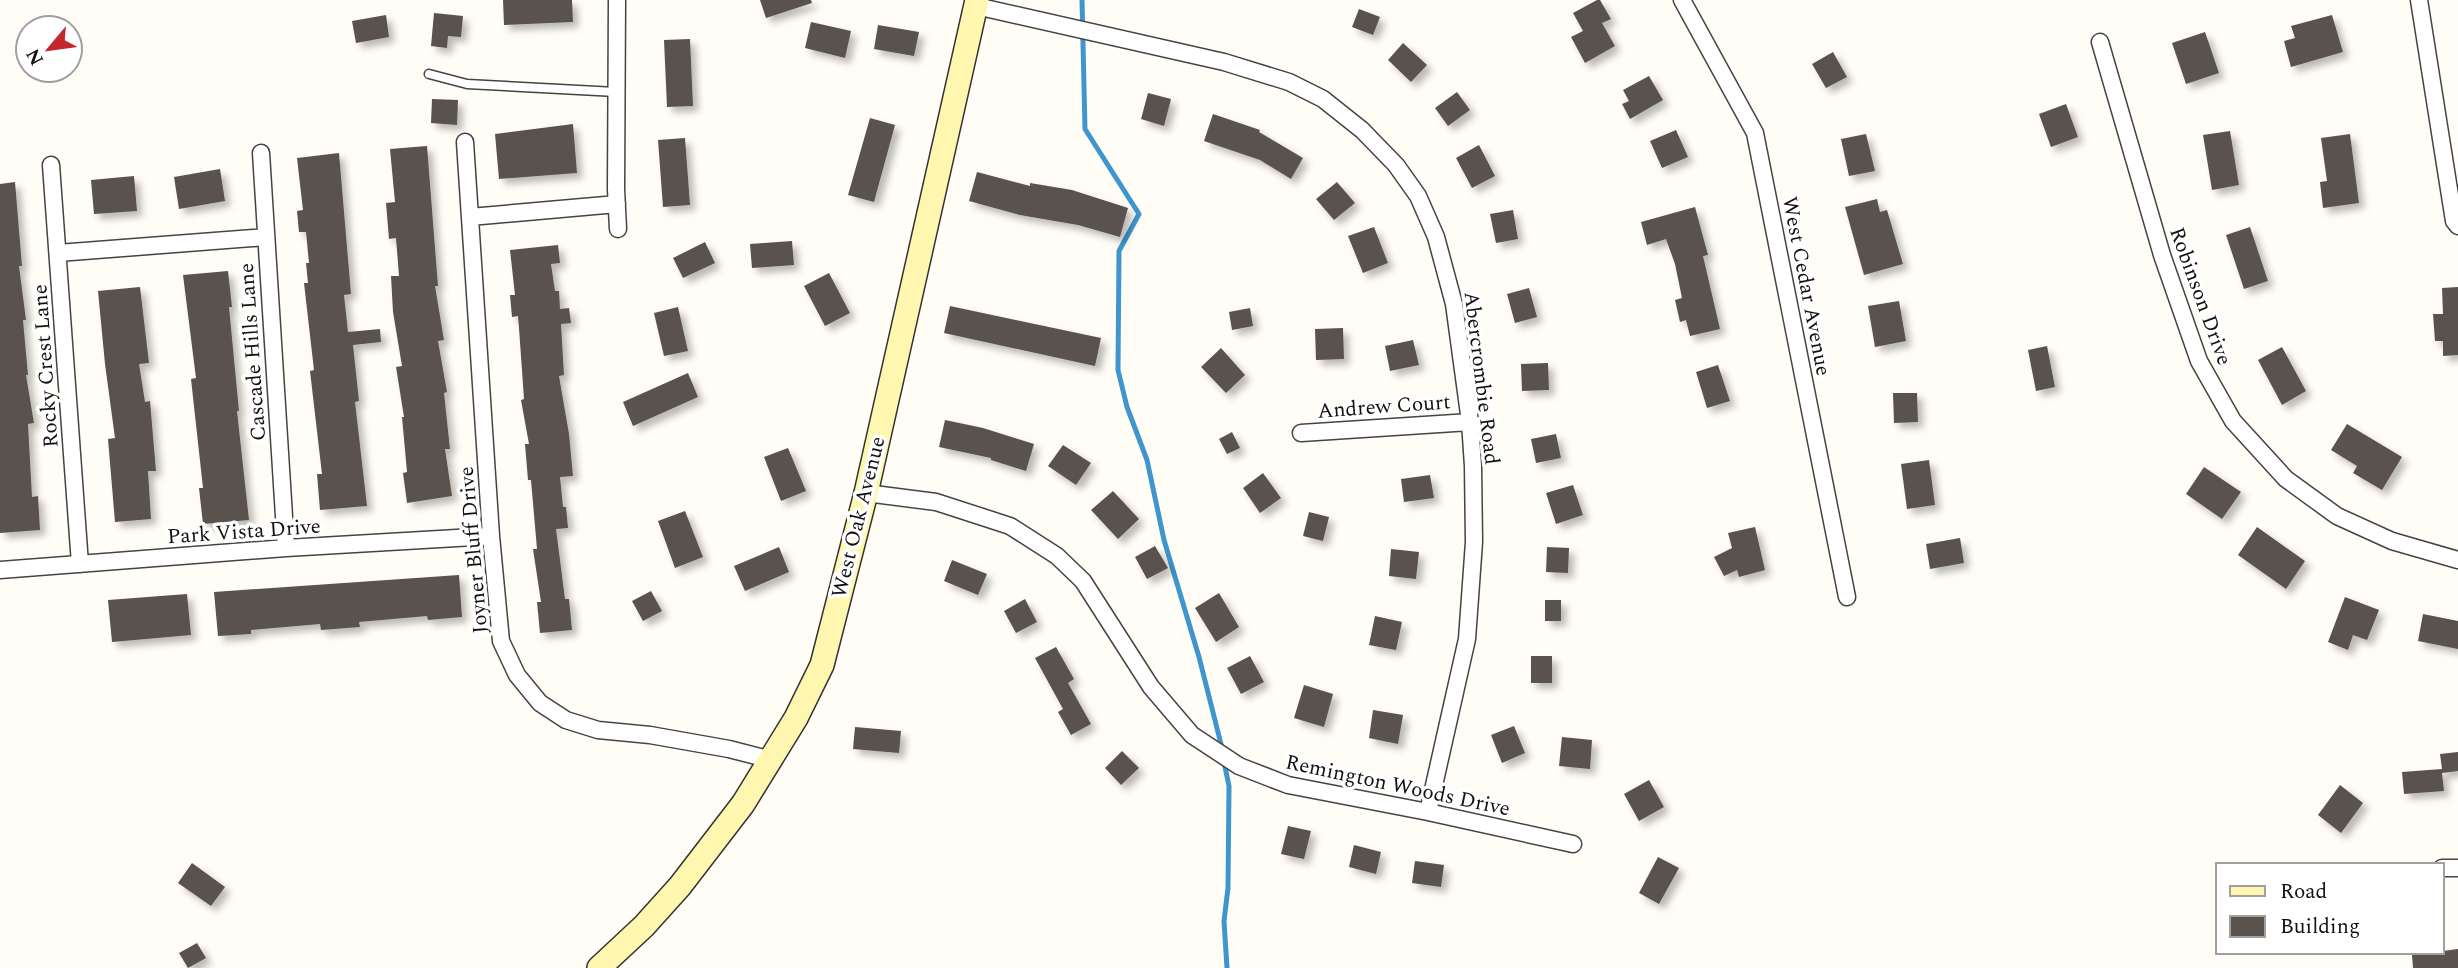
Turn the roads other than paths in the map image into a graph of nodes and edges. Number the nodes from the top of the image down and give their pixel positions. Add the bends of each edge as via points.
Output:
1 (617, 0) edge
2 (1682, 0) edge
3 (2419, 0) edge
4 (976, 3) edge
5 (2100, 42) dead end
6 (429, 74) dead end
7 (616, 92) junction
8 (465, 142) dead end
9 (261, 153) dead end
10 (51, 165) dead end
11 (617, 204) junction
12 (470, 217) junction
13 (2458, 226) edge
14 (618, 229) dead end
15 (266, 237) junction
16 (58, 253) junction
17 (1470, 422) junction
18 (1301, 433) dead end
19 (866, 492) junction
20 (491, 536) junction
21 (286, 548) junction
22 (2458, 560) edge
23 (80, 564) junction
24 (0, 570) edge
25 (1847, 597) dead end
26 (772, 760) junction
27 (1428, 812) junction
28 (1573, 844) dead end
29 (599, 968) edge

1 - 7 street
2 - 25 street, West Cedar Avenue via 1755,133
3 - 13 street
4 - 17 street, Abercrombie Road via 1289,82 1323,99 1362,130 1418,196 1436,237 1454,304
4 - 19 street, West Oak Avenue
5 - 22 street, Robinson Drive via 2186,326 2199,361 2233,421 2286,479 2337,516 2392,541
6 - 7 lane via 467,84
7 - 11 street
8 - 12 street, Joyner Bluff Drive
9 - 15 street, Cascade Hills Lane
10 - 16 street, Rocky Crest Lane
11 - 12 street
11 - 14 street
12 - 20 street, Joyner Bluff Drive
15 - 16 street
15 - 21 street, Cascade Hills Lane
16 - 23 street, Rocky Crest Lane
17 - 18 street, Andrew Court
17 - 27 street, Abercrombie Road via 1474,542 1467,639
19 - 26 street, West Oak Avenue via 822,665
19 - 27 street, Remington Woods Drive via 936,502 1010,526 1057,556 1083,581 1151,687 1192,735 1239,766 1288,785
20 - 21 street, Park Vista Drive
20 - 26 street, Joyner Bluff Drive via 501,641 517,675 540,703 566,720 598,730 649,734
21 - 23 street, Park Vista Drive
23 - 24 street, Park Vista Drive
26 - 29 street, West Oak Avenue via 680,886
27 - 28 street, Remington Woods Drive

